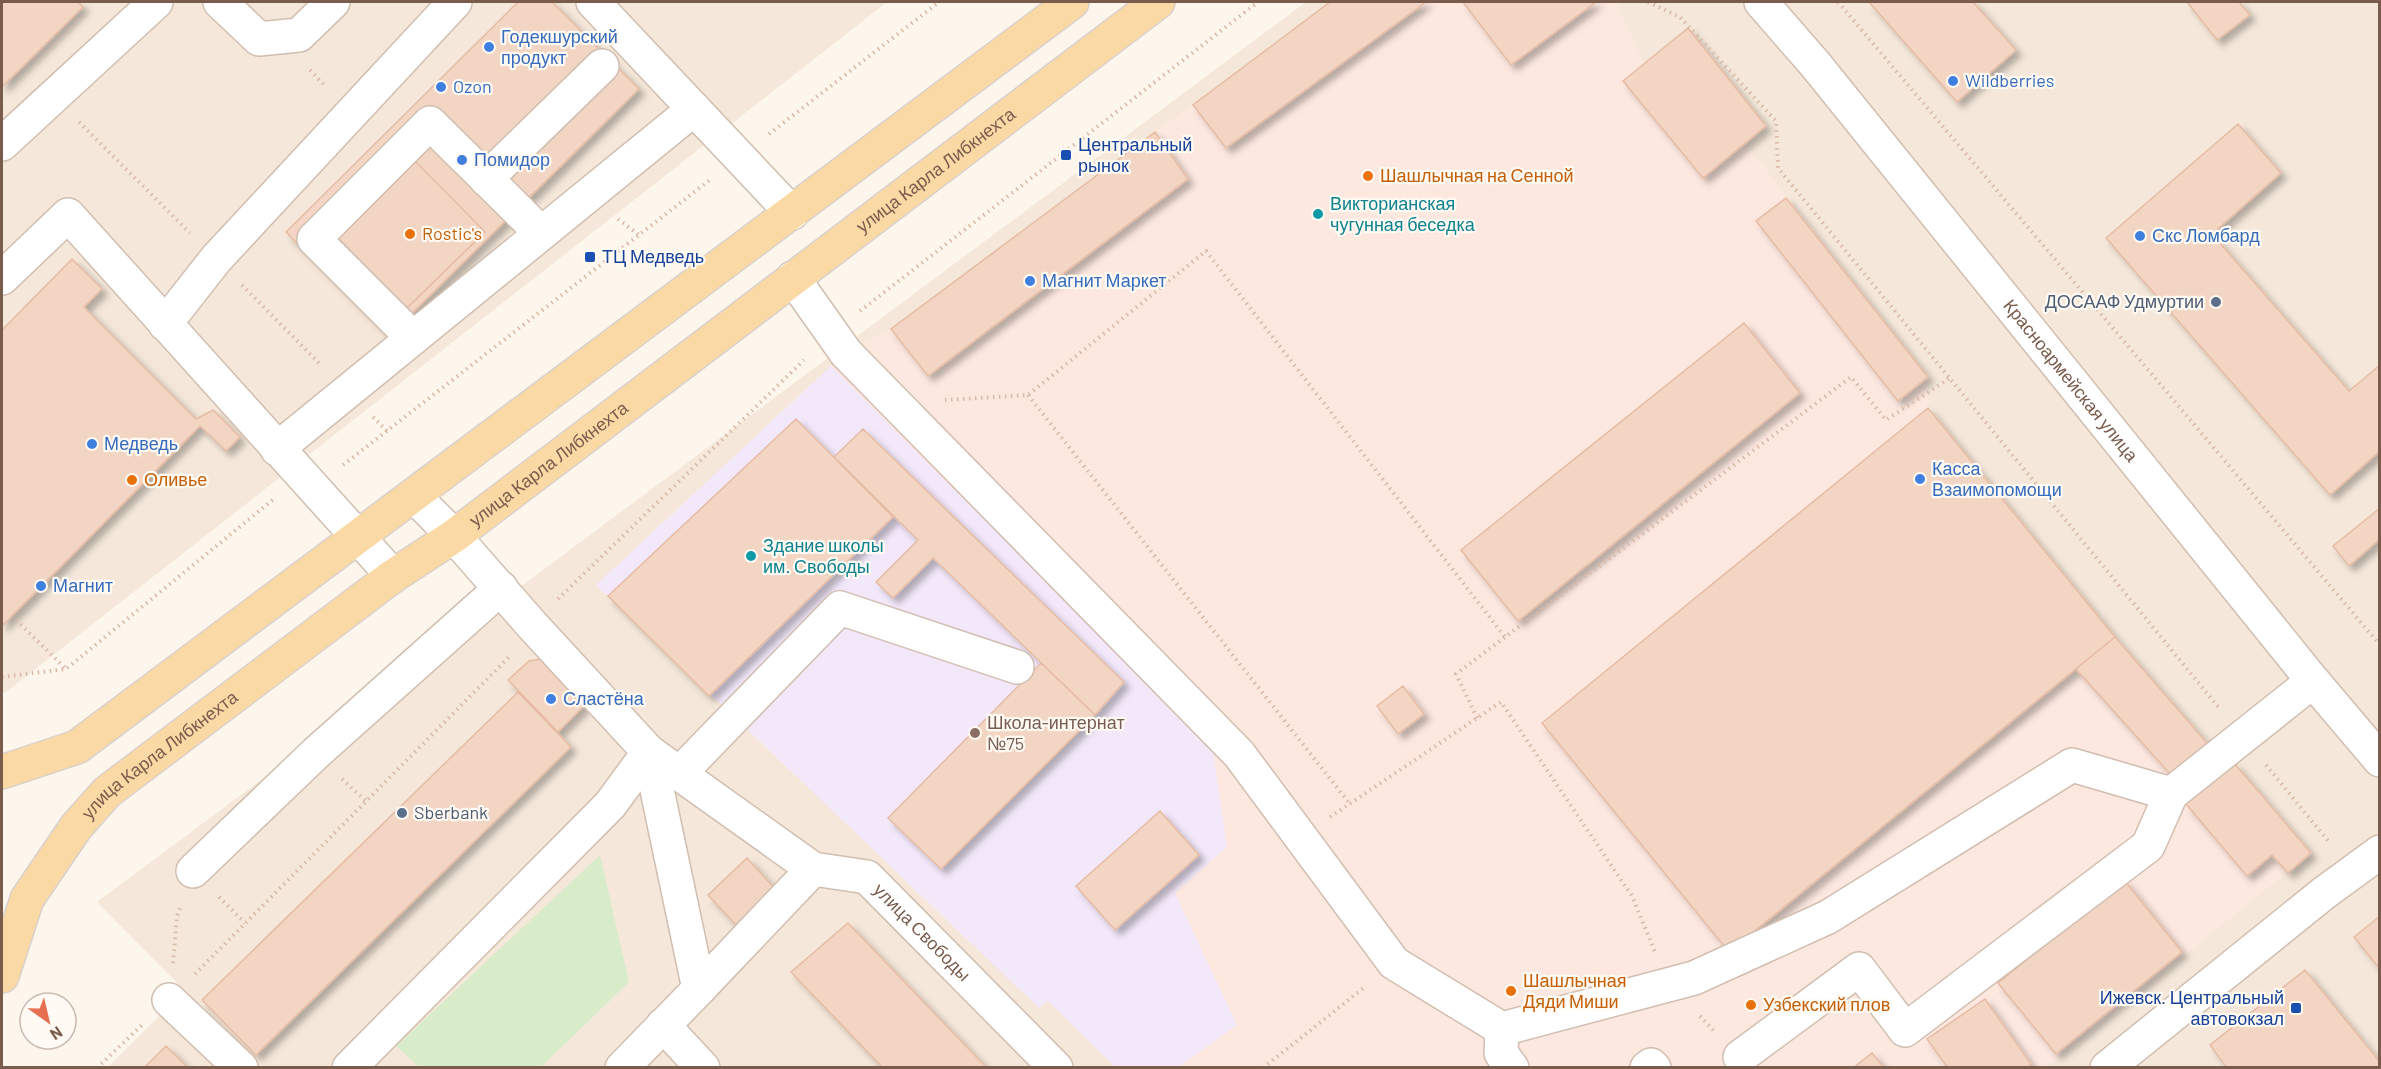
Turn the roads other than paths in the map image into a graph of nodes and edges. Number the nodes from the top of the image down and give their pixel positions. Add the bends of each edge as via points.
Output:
1 (156, 2) edge
2 (220, 2) edge
3 (333, 2) edge
4 (455, 2) edge
5 (593, 2) edge
6 (1072, 2) edge
7 (1158, 2) edge
8 (1761, 2) edge
9 (602, 66) dead end
10 (694, 109) junction
11 (2, 144) edge
12 (486, 179) junction
13 (792, 213) junction
14 (541, 233) junction
15 (2, 278) edge
16 (793, 278) junction
17 (165, 324) junction
18 (412, 338) junction
19 (278, 449) junction
20 (414, 496) junction
21 (359, 536) junction
22 (454, 536) junction
23 (393, 576) junction
24 (501, 588) junction
25 (1017, 667) dead end
26 (2313, 681) junction
27 (649, 752) junction
28 (2379, 760) edge
29 (2, 772) edge
30 (679, 774) junction
31 (2171, 794) junction
32 (2379, 852) edge
33 (813, 869) junction
34 (193, 871) road end
35 (2, 976) edge
36 (699, 989) junction
37 (169, 1000) road end
38 (663, 1025) junction
39 (1502, 1029) junction
40 (1740, 1057) road end
41 (241, 1068) edge
42 (349, 1068) edge
43 (622, 1068) edge
44 (703, 1068) edge
45 (1056, 1068) edge
46 (1512, 1068) edge
47 (1647, 1068) edge
48 (1654, 1068) edge
49 (2107, 1068) edge

1 - 11 street
2 - 3 street via 259,39 299,35
4 - 17 street via 216,259
5 - 10 street
6 - 13 main road
7 - 16 main road, улица Карла Либкнехта
8 - 26 street, Красноармейская улица
9 - 12 street
10 - 13 street
10 - 14 street
12 - 14 street
12 - 18 street via 430,123 314,239
13 - 20 main road
14 - 18 street
15 - 17 street via 68,215
16 - 22 main road, улица Карла Либкнехта
16 - 39 street via 846,353 1239,754 1394,963
17 - 19 street
18 - 19 street
19 - 21 street
20 - 21 main road
20 - 22 street, улица Свободы
21 - 23 street
21 - 29 main road via 77,747
22 - 23 main road, улица Карла Либкнехта
22 - 24 street, улица Свободы
23 - 35 main road, улица Карла Либкнехта via 107,792 76,827 27,899
24 - 27 street, улица Свободы
24 - 34 street via 316,753
25 - 30 street via 840,608
26 - 28 street, Красноармейская улица
26 - 31 street
27 - 30 street, улица Свободы
27 - 36 street
27 - 42 street via 610,805
30 - 33 street, улица Свободы
31 - 39 street via 2072,765 1828,917 1694,978
31 - 40 street via 2148,846 1905,1030 1859,969
32 - 49 street
33 - 36 street
33 - 45 street, улица Свободы via 867,877
36 - 38 street
37 - 41 street
38 - 43 street
38 - 44 street
39 - 46 street via 1502,1053
47 - 48 street

